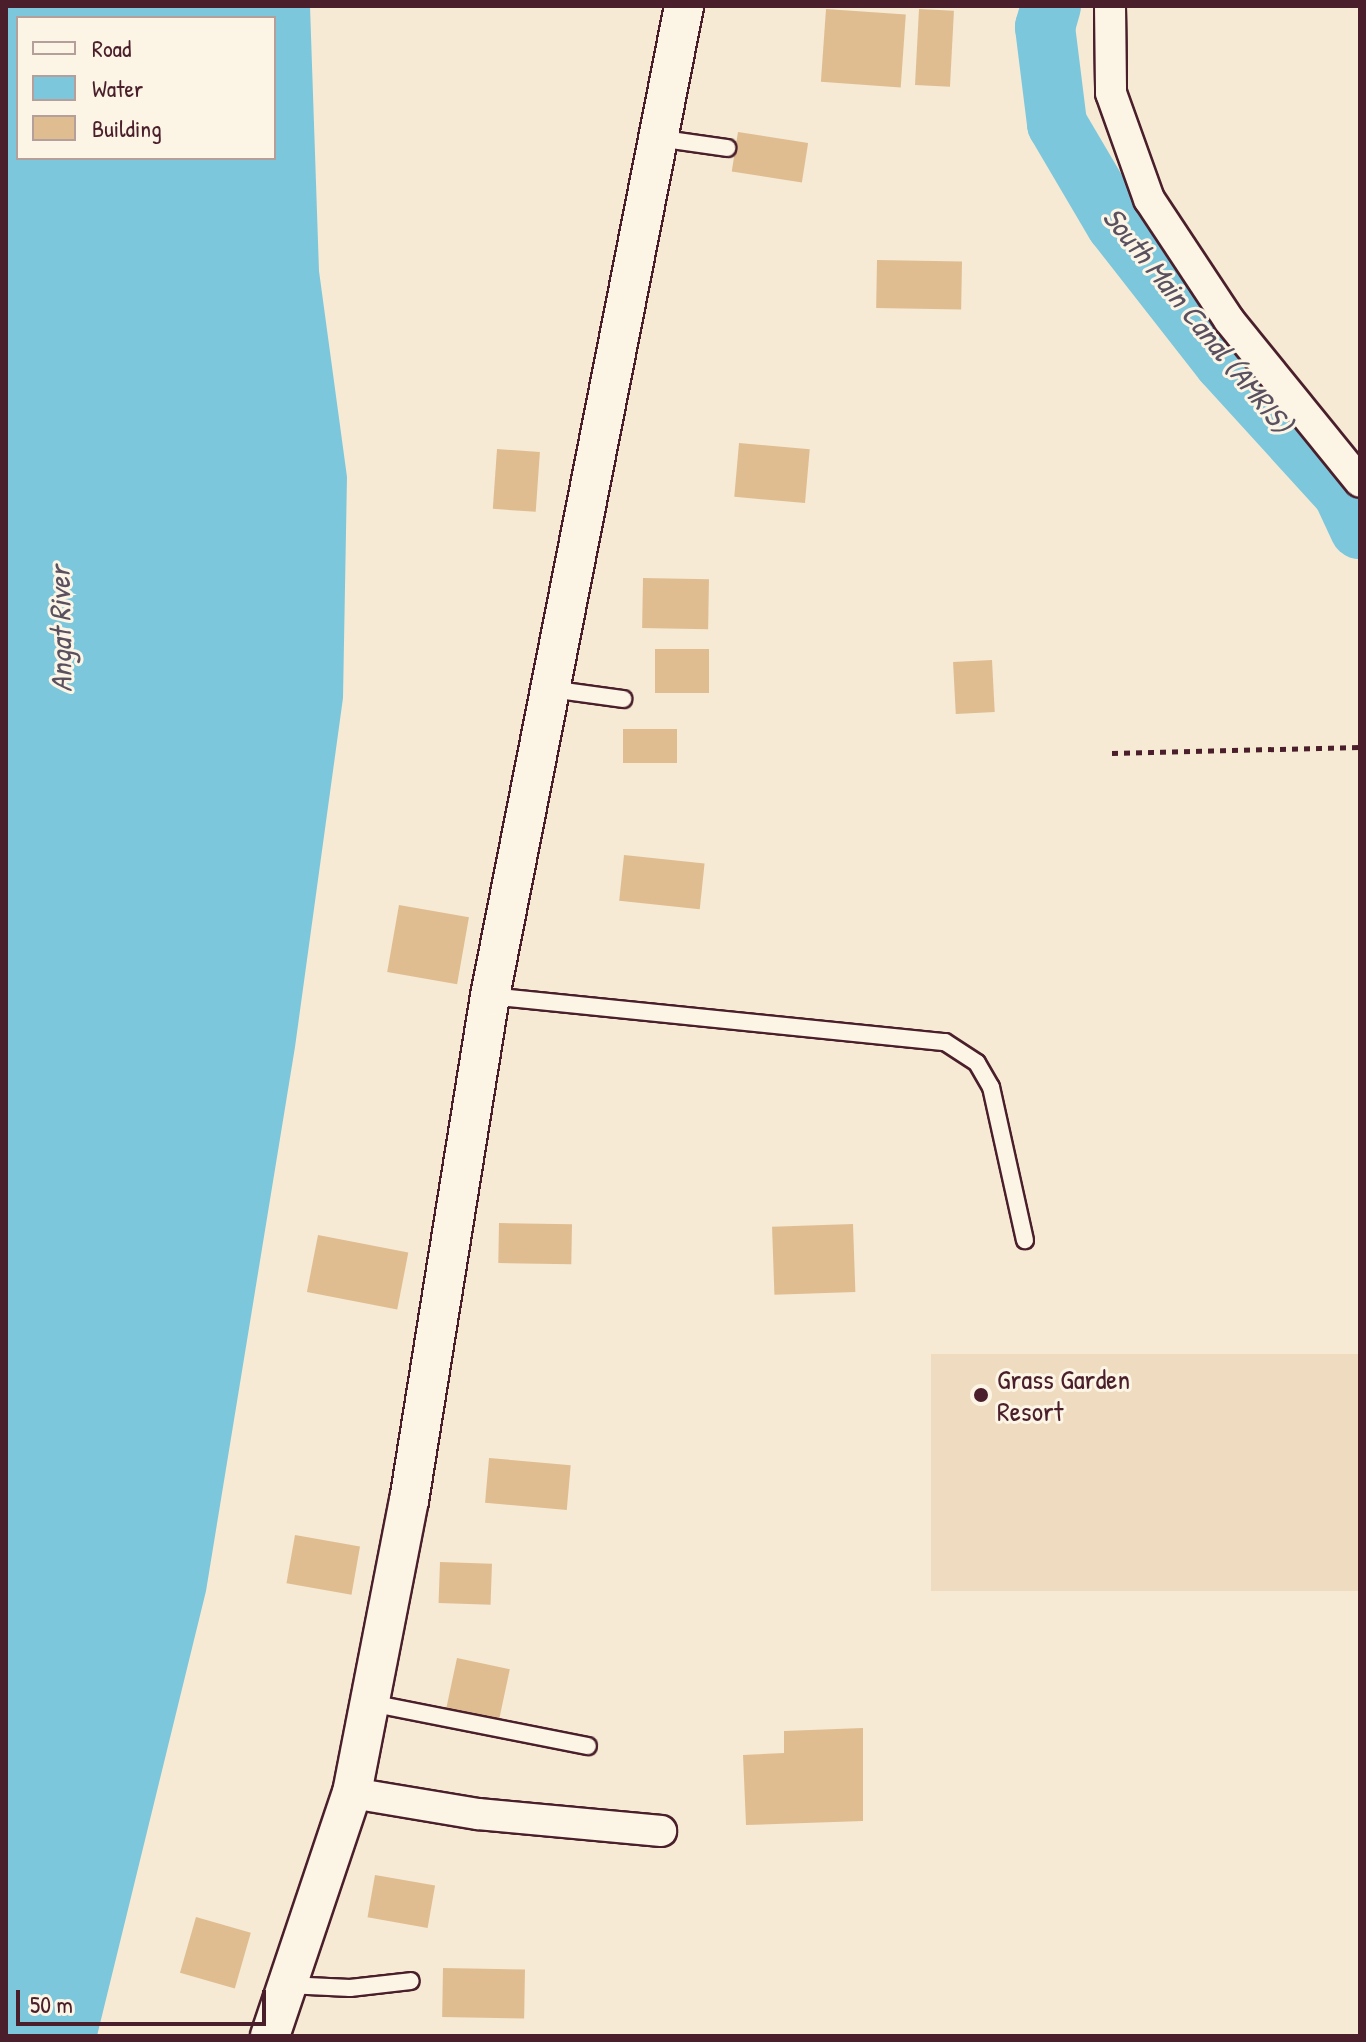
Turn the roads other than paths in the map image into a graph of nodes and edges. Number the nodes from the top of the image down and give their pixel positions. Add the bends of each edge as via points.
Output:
1 (684, 6) edge
2 (1110, 6) edge
3 (656, 138) junction
4 (727, 148) dead end
5 (1360, 482) edge
6 (549, 689) junction
7 (623, 699) dead end
8 (490, 996) junction
9 (1025, 1240) dead end
10 (370, 1703) junction
11 (588, 1746) dead end
12 (352, 1793) junction
13 (661, 1831) dead end
14 (411, 1981) dead end
15 (287, 1985) junction
16 (270, 2036) edge

1 - 3 street
2 - 5 street via 1111,93 1149,199 1229,320
3 - 4 lane
3 - 6 street
6 - 7 lane
6 - 8 street
8 - 9 lane via 945,1042 977,1063 991,1087
8 - 10 street via 409,1501
10 - 11 lane
10 - 12 street
12 - 13 street via 478,1814
12 - 15 street
14 - 15 lane via 350,1988
15 - 16 street

